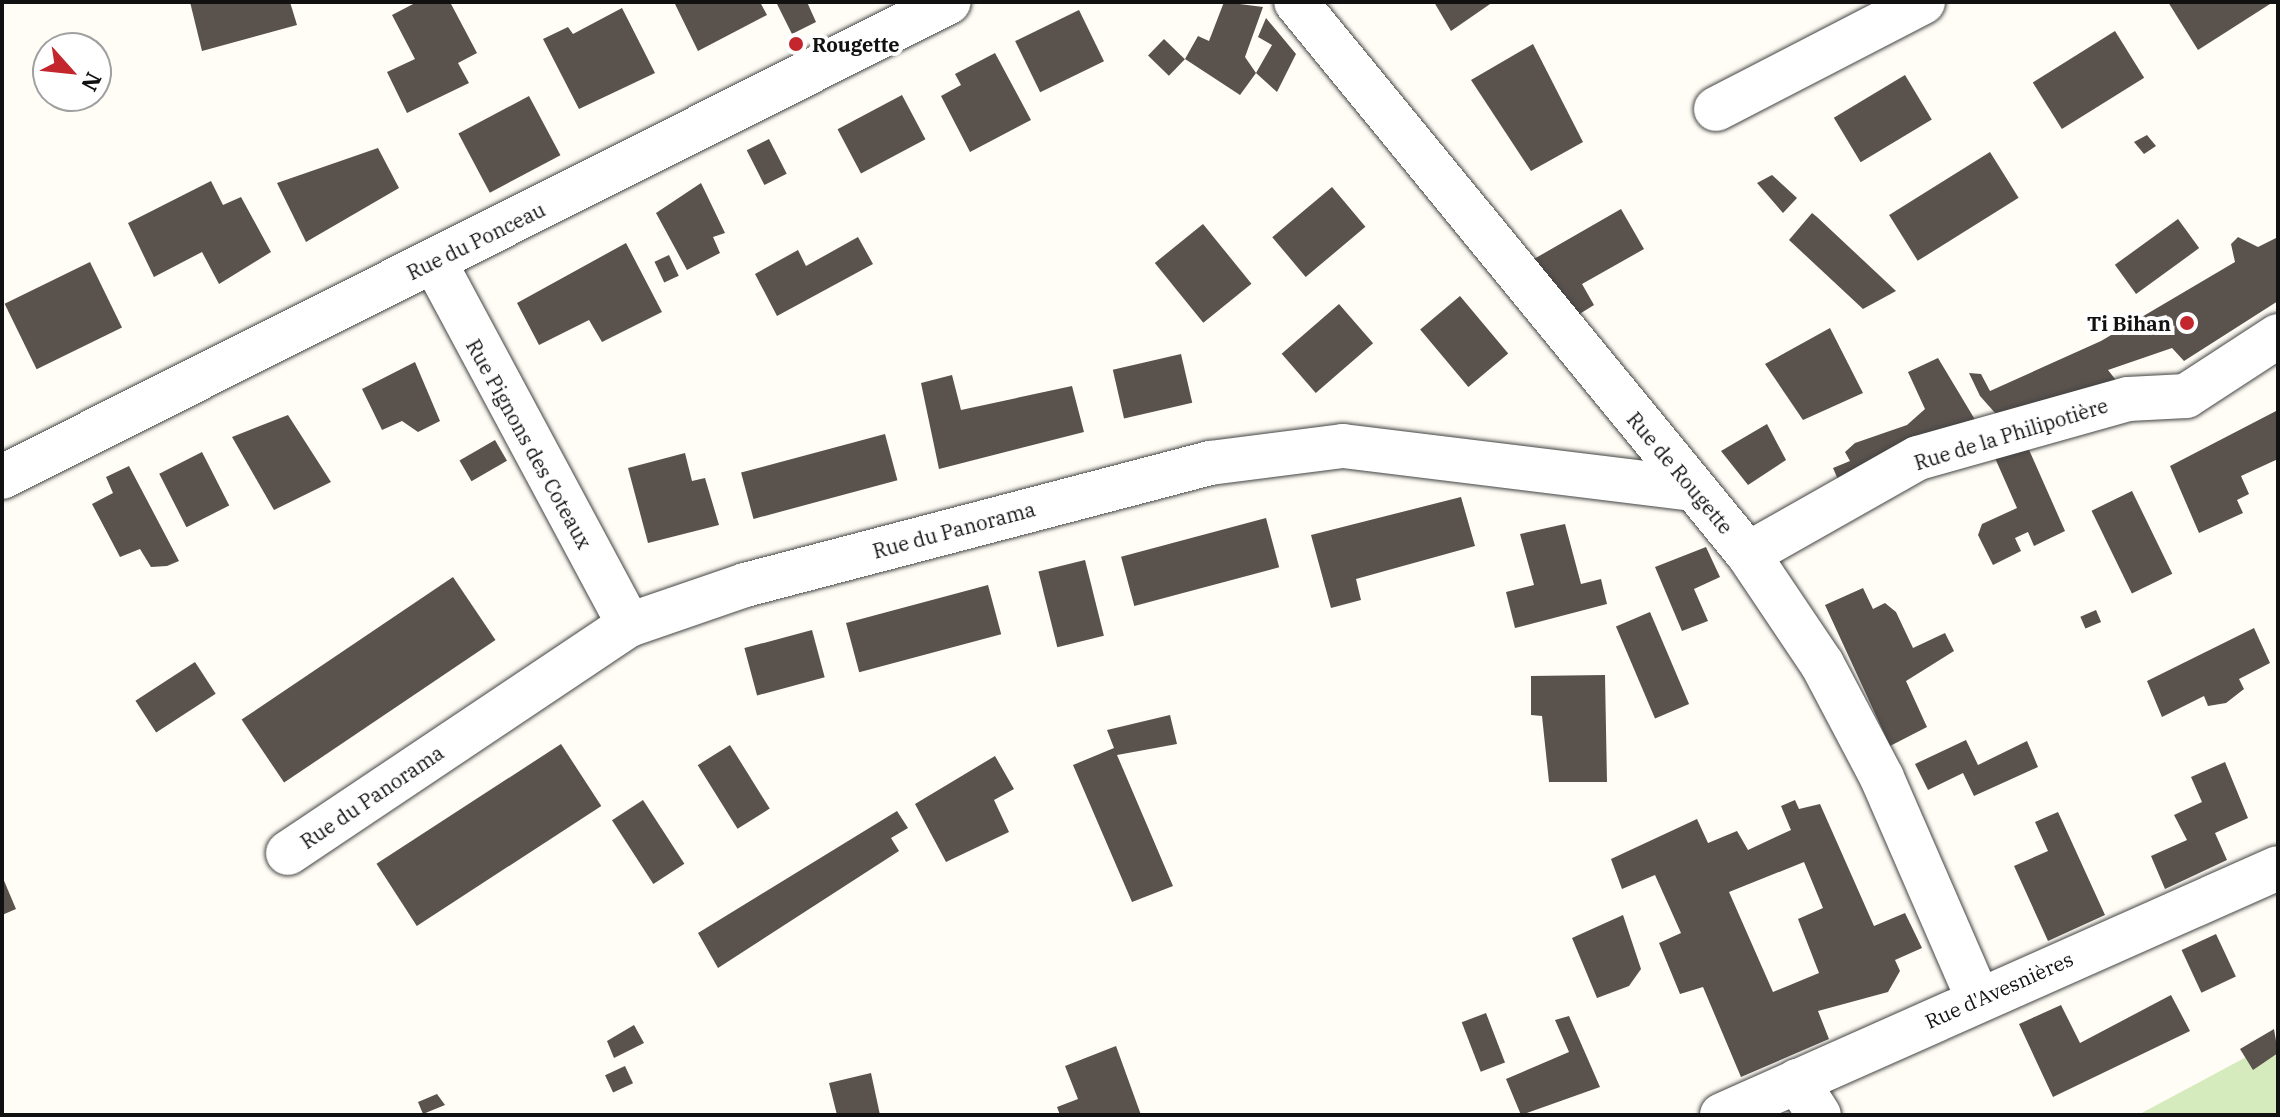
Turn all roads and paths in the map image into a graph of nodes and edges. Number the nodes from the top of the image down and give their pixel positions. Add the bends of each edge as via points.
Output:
1 (949, 2) edge
2 (1296, 2) edge
3 (1923, 2) edge
4 (1716, 109) dead end
5 (434, 261) junction
6 (2278, 336) edge
7 (2, 477) edge
8 (1692, 489) junction
9 (1748, 554) junction
10 (629, 625) junction
11 (288, 853) dead end
12 (2278, 868) edge
13 (1978, 999) junction
14 (1808, 1098) edge
15 (1722, 1115) edge

1 - 5 street, Rue du Ponceau
2 - 8 street, Rue de Rougette
3 - 4 street
5 - 7 street, Rue du Ponceau
5 - 10 street, Rue Pignons des Coteaux
6 - 9 street, Rue de la Philipotière via 2186,396 2128,399 1918,458
8 - 9 street, Rue de Rougette
8 - 10 street, Rue du Panorama via 1343,446 1210,463 745,585
9 - 13 street, Rue de Rougette via 1822,664 1882,778
10 - 11 street, Rue du Panorama
12 - 13 street, Rue d'Avesnières
13 - 14 street, Rue d'Avesnières
14 - 15 street, Rue d'Avesnières

